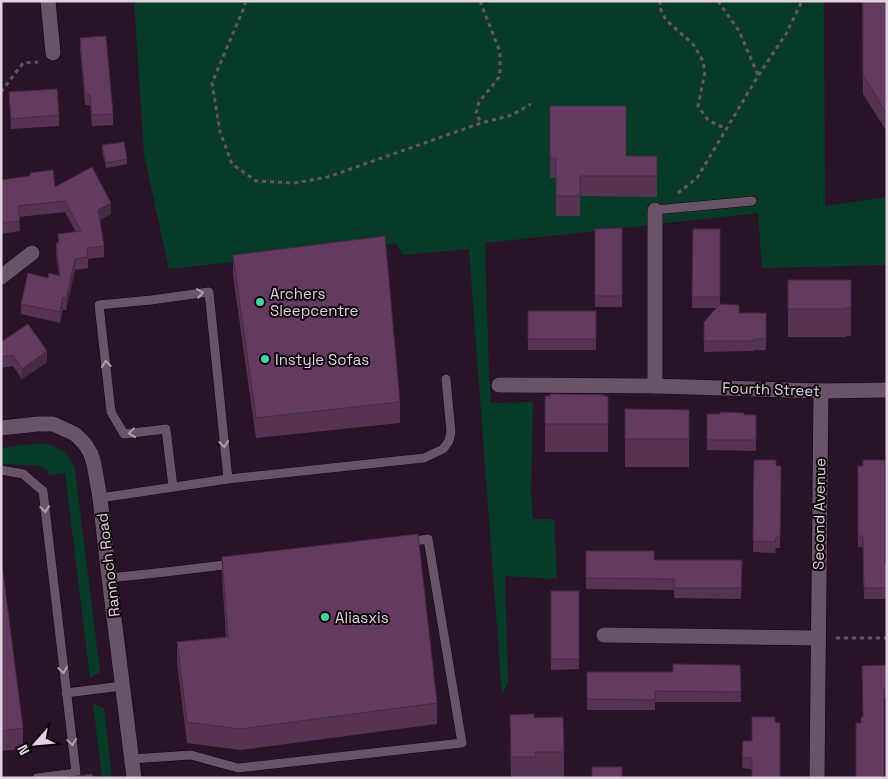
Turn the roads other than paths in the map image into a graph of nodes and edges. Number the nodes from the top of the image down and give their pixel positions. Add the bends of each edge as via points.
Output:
1 (48, 1) edge
2 (53, 53) dead end
3 (752, 202) dead end
4 (656, 210) joint
5 (32, 253) dead end
6 (1, 277) edge
7 (446, 379) dead end
8 (499, 385) dead end
9 (655, 386) junction
10 (887, 390) edge
11 (821, 391) junction
12 (1, 428) edge
13 (1, 470) edge
14 (228, 479) junction
15 (173, 487) junction
16 (100, 498) junction
17 (399, 543) edge
18 (244, 562) edge
19 (108, 578) junction
20 (604, 635) dead end
21 (818, 638) junction
22 (122, 686) junction
23 (66, 693) junction
24 (131, 759) junction
25 (37, 778) edge
26 (134, 778) edge
27 (817, 778) edge

1 - 2 street
3 - 4 lane
4 - 9 street
5 - 6 street
7 - 14 lane via 449,441 424,458
8 - 9 street, Fourth Street
9 - 11 street, Fourth Street
10 - 11 street, Fourth Street
11 - 21 street, Second Avenue
12 - 16 street, Rannoch Road via 53,424 76,434 91,454
13 -> 23 lane via 23,474 42,490
14 - 15 lane
15 -> 14 lane via 166,429 124,434 111,412 99,305 210,292
15 - 16 lane
16 - 19 street, Rannoch Road
17 - 24 lane via 428,539 462,743 238,768 191,755
18 - 19 lane
19 - 22 street, Rannoch Road
20 - 21 street
21 - 27 street, Second Avenue
22 - 23 lane
22 - 24 street, Rannoch Road
23 -> 25 lane via 76,773
24 - 26 street, Rannoch Road

